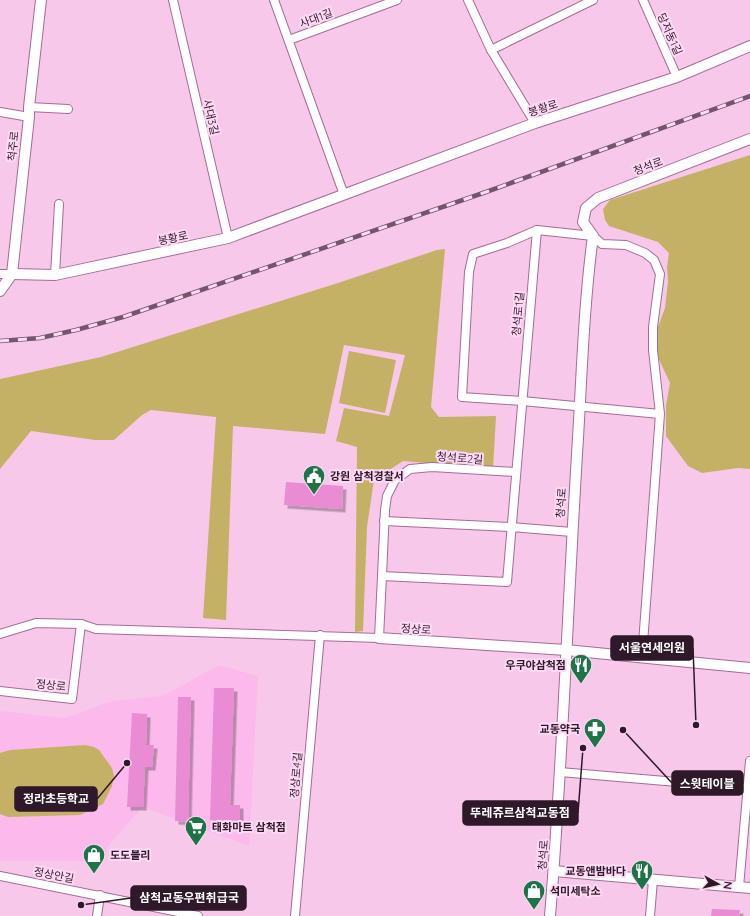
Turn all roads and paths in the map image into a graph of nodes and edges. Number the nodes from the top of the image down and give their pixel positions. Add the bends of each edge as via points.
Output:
1 (41, 0) edge
2 (173, 0) edge
3 (274, 0) edge
4 (397, 0) edge
5 (468, 0) edge
6 (593, 0) edge
7 (643, 0) edge
8 (288, 40) junction
9 (750, 46) edge
10 (491, 50) junction
11 (677, 77) junction
12 (68, 109) dead end
13 (0, 112) edge
14 (29, 112) junction
15 (535, 123) junction
16 (750, 139) edge
17 (344, 194) junction
18 (59, 204) dead end
19 (536, 230) junction
20 (594, 236) junction
21 (228, 238) junction
22 (0, 274) edge
23 (12, 274) junction
24 (55, 276) junction
25 (0, 291) edge
26 (522, 401) junction
27 (580, 407) junction
28 (660, 414) junction
29 (516, 472) junction
30 (384, 521) junction
31 (511, 527) junction
32 (572, 532) junction
33 (382, 576) junction
34 (81, 624) junction
35 (0, 634) edge
36 (320, 635) junction
37 (379, 638) junction
38 (566, 650) junction
39 (642, 657) junction
40 (750, 668) edge
41 (0, 691) edge
42 (750, 761) edge
43 (560, 772) junction
44 (747, 788) junction
45 (554, 871) junction
46 (0, 876) edge
47 (653, 880) junction
48 (739, 887) junction
49 (750, 888) edge
50 (100, 895) junction
51 (97, 916) edge
52 (198, 916) edge
53 (295, 916) edge
54 (550, 916) edge
55 (650, 916) edge

1 - 14 street, 척주로
2 - 21 street, 사대3길
3 - 8 street
4 - 8 street, 사대1길
5 - 10 street
6 - 10 street
7 - 11 street, 당저동1길
8 - 17 street
9 - 11 street, 봉황로
10 - 15 street
11 - 15 street, 봉황로
12 - 14 street
13 - 14 street
14 - 23 street, 척주로
15 - 17 street, 봉황로
16 - 20 street, 청석로 via 598,198 586,208 583,222
17 - 21 street, 봉황로
18 - 24 street
19 - 20 street
19 - 26 street, 청석로1길
19 - 26 street via 507,244 473,254 469,272 462,397
20 - 27 street, 청석로 via 588,274
20 - 28 street via 602,244 626,245 645,253 654,260 660,274 653,350
21 - 24 street, 봉황로
22 - 23 street, 봉황로
23 - 24 street, 봉황로
23 - 25 street, 척주로
26 - 27 street
26 - 29 street, 청석로1길
27 - 28 street
27 - 32 street, 청석로
28 - 39 street
29 - 30 street, 청석로2길 via 432,467 410,470 395,480 387,496
29 - 31 street
30 - 31 street
30 - 33 street, 청석로2길
31 - 32 street
31 - 33 street via 507,582
32 - 38 street, 청석로
33 - 37 street, 청석로2길
34 - 35 street, 정상로 via 36,623
34 - 36 street, 정상로 via 96,629
34 - 41 street, 정상로 via 72,699
36 - 37 street, 정상로
36 - 53 street, 정상로4길
37 - 38 street, 정상로
38 - 39 street, 정상로
38 - 43 street, 청석로
39 - 40 street, 정상로
42 - 44 street
43 - 44 street
43 - 45 street, 청석로
44 - 48 street
45 - 47 street
45 - 54 street, 청석로
46 - 50 street, 정상안길
47 - 48 street
47 - 55 street
48 - 49 street
50 - 51 street
50 - 52 street, 정상안길

